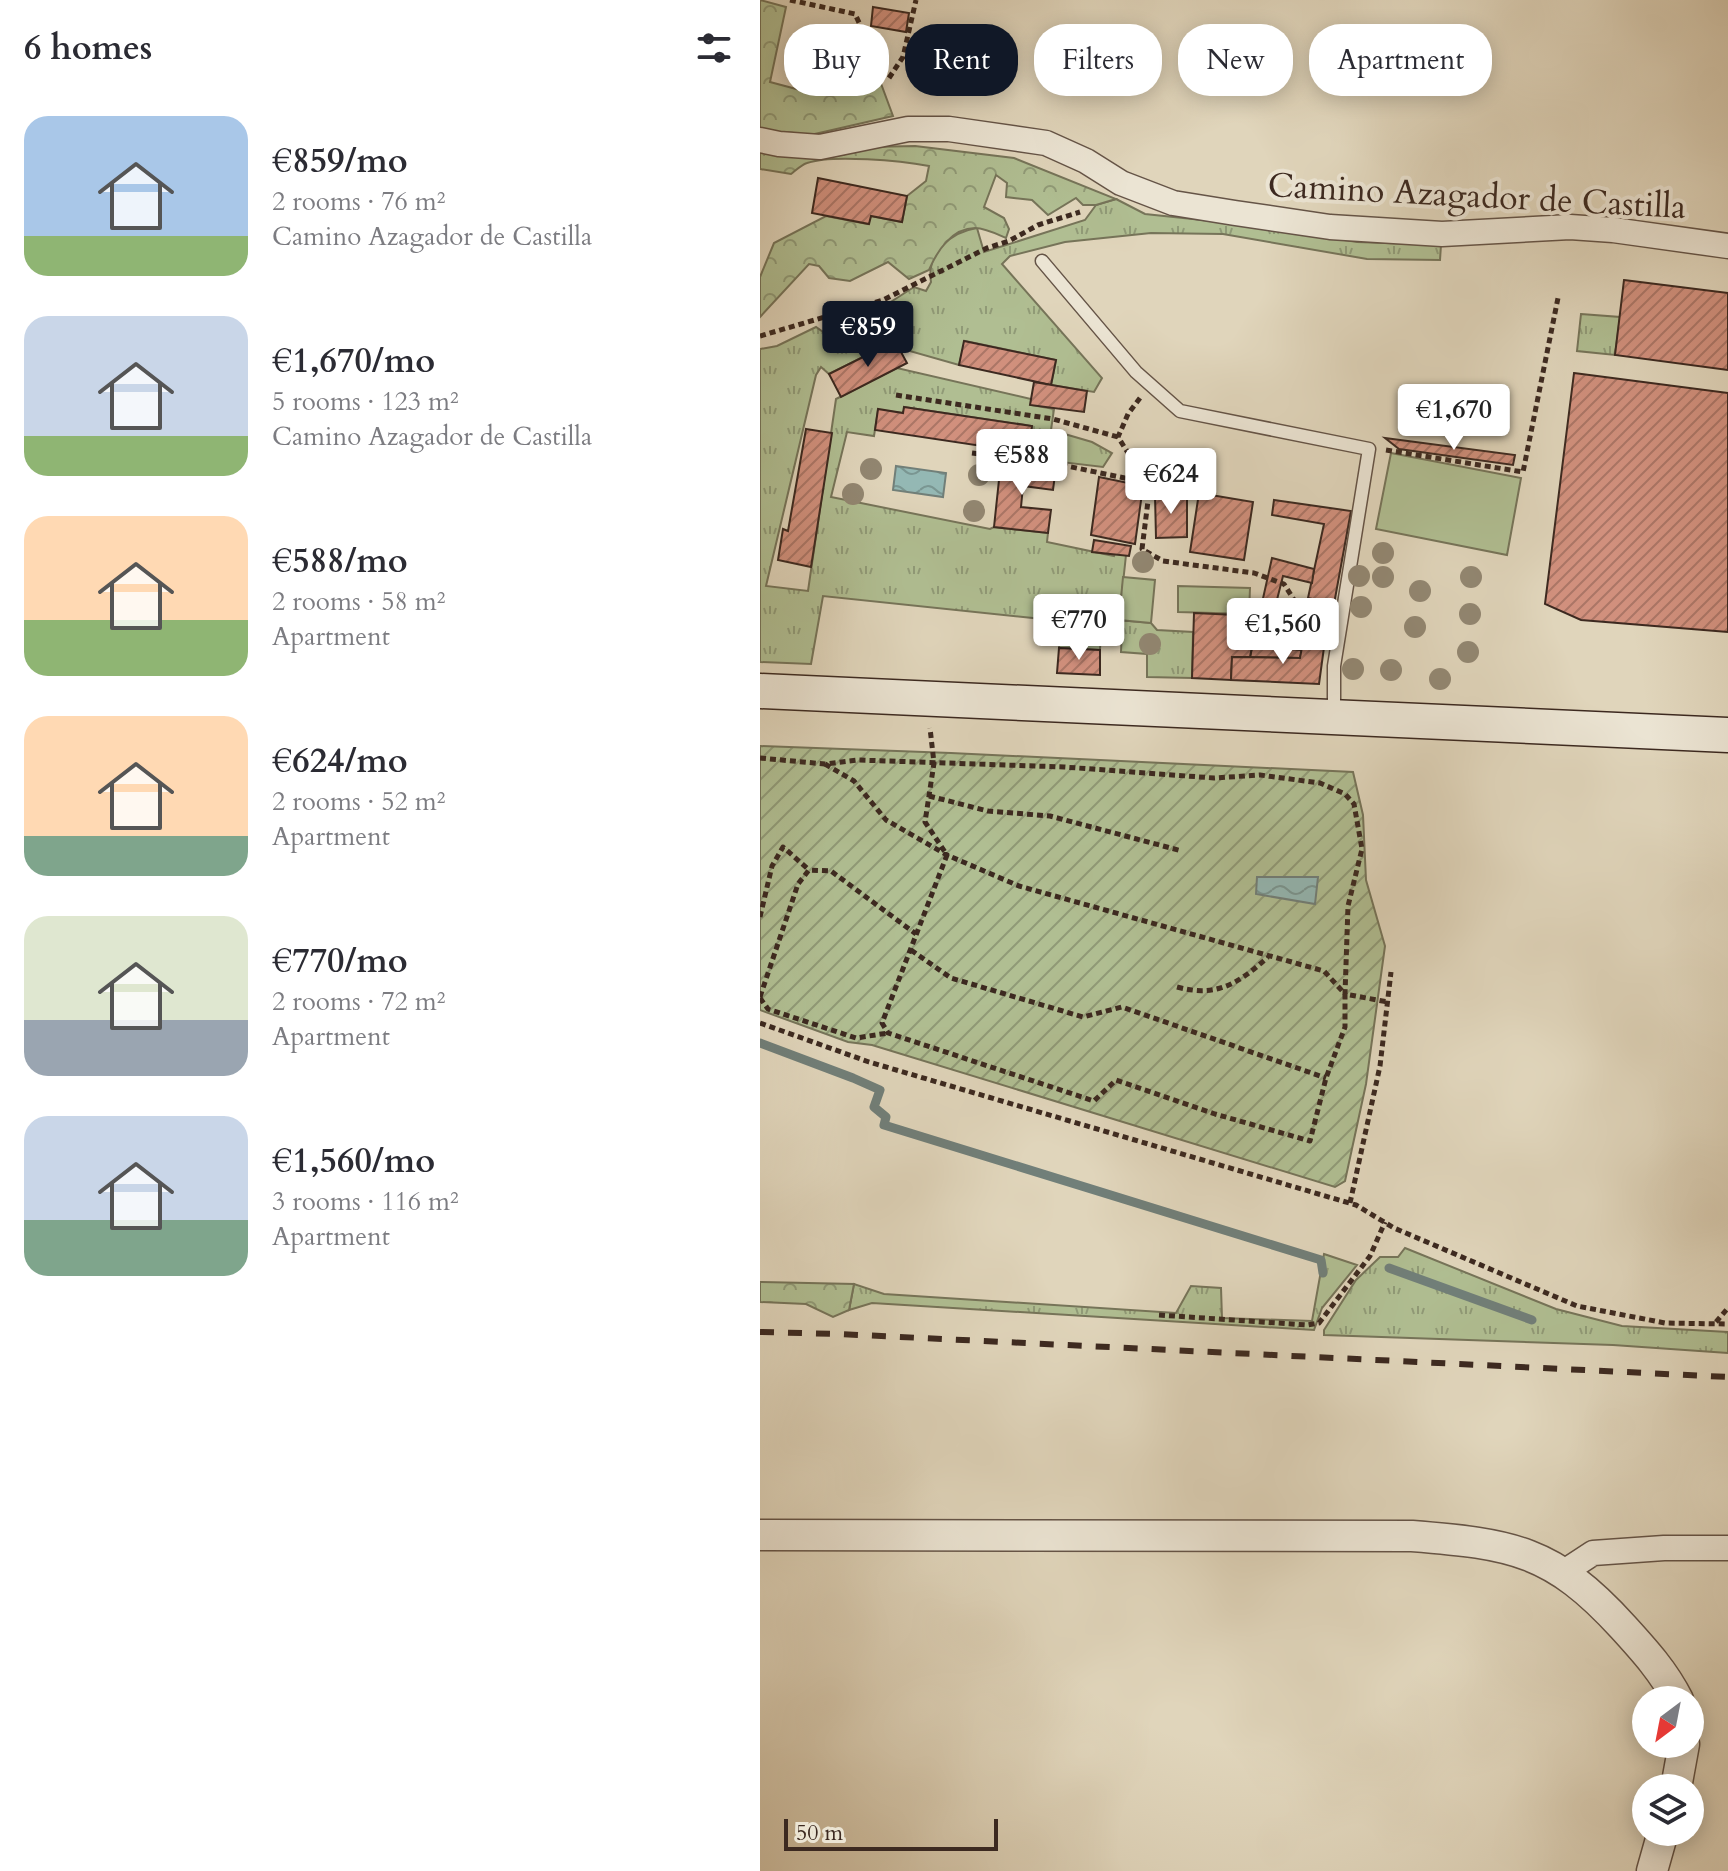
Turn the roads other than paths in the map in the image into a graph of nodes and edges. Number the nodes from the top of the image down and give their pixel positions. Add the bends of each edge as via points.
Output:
1 (760, 140) edge
2 (1728, 246) edge
3 (1042, 261) dead end
4 (760, 691) edge
5 (1334, 717) junction
6 (1728, 735) edge
7 (760, 1535) edge
8 (1728, 1548) edge
9 (1564, 1572) junction
10 (1670, 1686) edge
11 (1659, 1846) edge
12 (1652, 1871) edge

1 - 2 street, Camino Azagador de Castilla via 820,147 908,129 949,129 1046,143 1121,183 1173,203 1235,213 1330,227 1442,234 1570,227
3 - 5 lane via 1136,372 1180,411 1369,449 1334,666
4 - 5 main road
5 - 6 main road
7 - 9 street via 1412,1536 1503,1546
8 - 9 street via 1593,1553
9 - 10 street via 1606,1608
11 - 12 street

